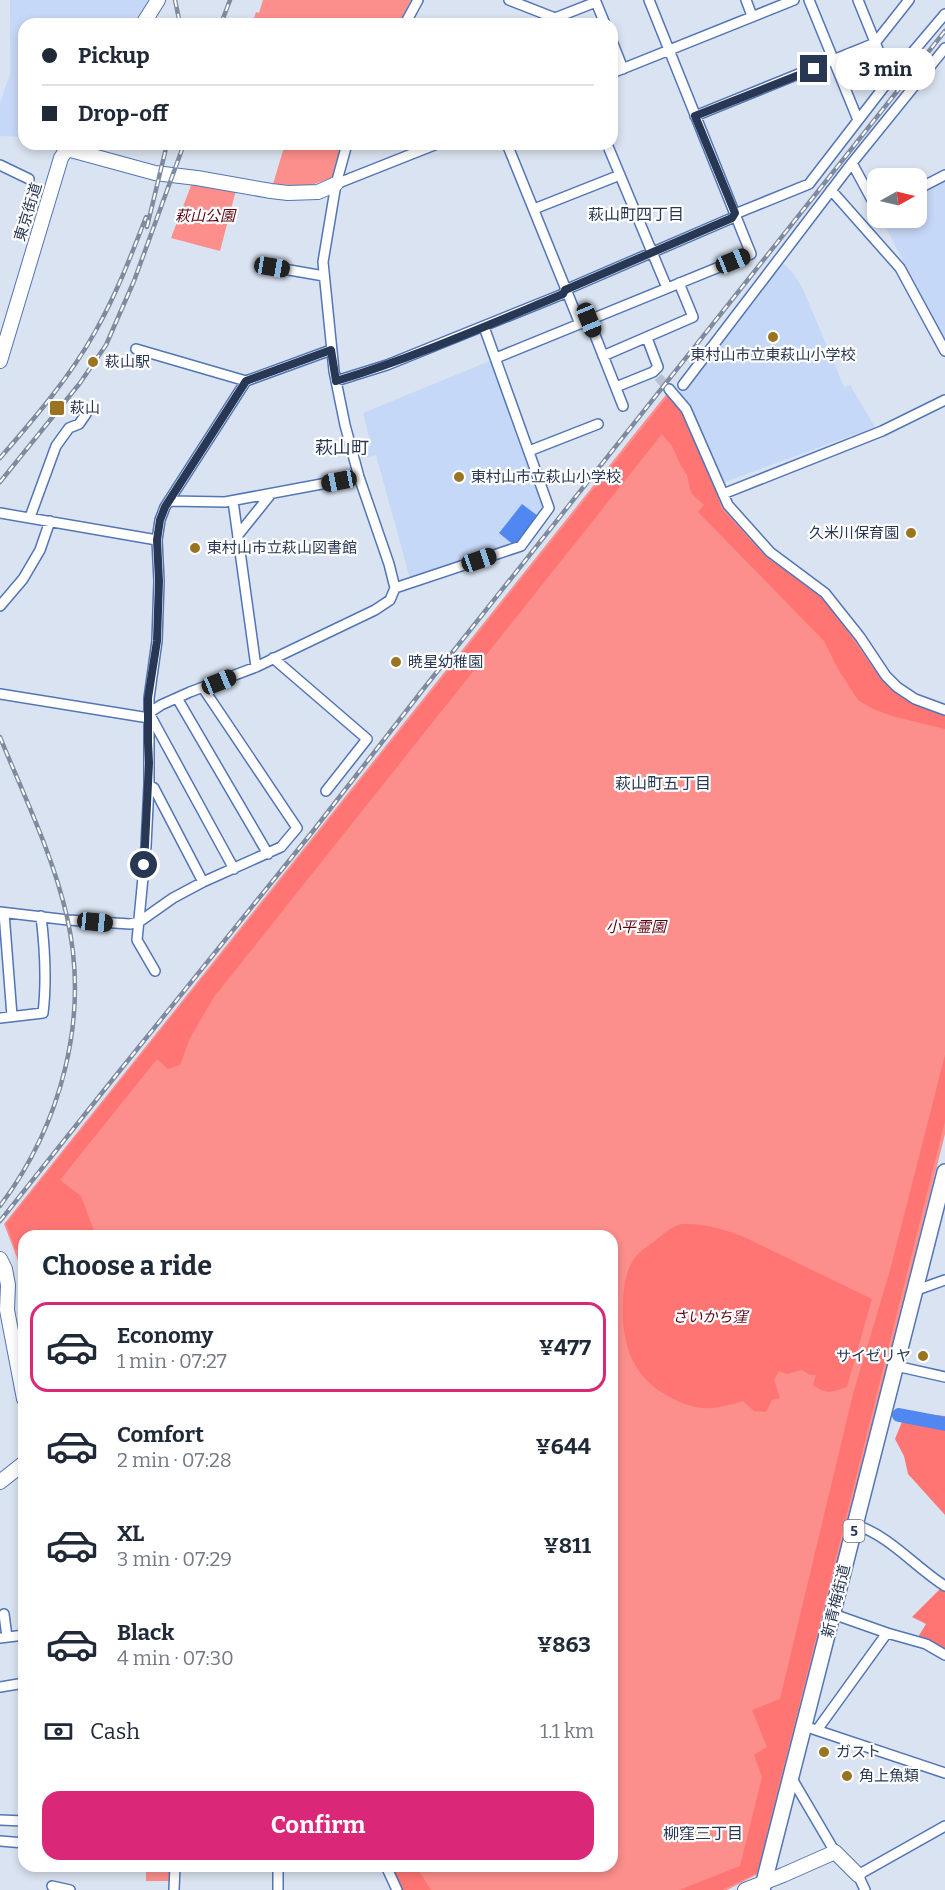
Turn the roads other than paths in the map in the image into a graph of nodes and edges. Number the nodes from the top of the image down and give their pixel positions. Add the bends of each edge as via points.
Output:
1 (158, 0) edge
2 (417, 0) edge
3 (509, 0) edge
4 (649, 0) edge
5 (746, 0) edge
6 (794, 0) edge
7 (809, 0) edge
8 (858, 0) edge
9 (909, 0) edge
10 (945, 14) edge
11 (752, 16) junction
12 (147, 18) edge
13 (408, 18) edge
14 (550, 18) edge
15 (563, 18) edge
16 (603, 18) edge
17 (875, 43) junction
18 (945, 48) edge
19 (669, 50) junction
20 (618, 56) edge
21 (835, 61) junction
22 (623, 69) junction
23 (618, 71) edge
24 (890, 80) junction
25 (695, 116) junction
26 (858, 120) junction
27 (66, 150) edge
28 (81, 150) edge
29 (345, 150) edge
30 (421, 150) edge
31 (509, 150) edge
32 (609, 150) edge
33 (852, 163) junction
34 (0, 165) edge
35 (945, 175) edge
36 (620, 176) junction
37 (29, 179) dead end
38 (336, 184) junction
39 (927, 184) edge
40 (831, 190) junction
41 (867, 191) edge
42 (534, 209) junction
43 (735, 213) junction
44 (651, 251) junction
45 (272, 267) dead end
46 (324, 276) junction
47 (679, 283) junction
48 (667, 288) junction
49 (565, 290) junction
50 (584, 322) junction
51 (484, 327) junction
52 (647, 338) junction
53 (136, 349) dead end
54 (331, 350) junction
55 (945, 351) edge
56 (603, 357) junction
57 (496, 358) junction
58 (0, 361) edge
59 (246, 381) junction
60 (336, 381) junction
61 (682, 385) dead end
62 (616, 387) junction
63 (669, 389) tunnel mouth
64 (945, 400) edge
65 (623, 406) dead end
66 (86, 414) dead end
67 (598, 424) dead end
68 (529, 451) junction
69 (359, 477) junction
70 (271, 494) junction
71 (723, 494) junction
72 (170, 501) junction
73 (233, 501) junction
74 (0, 513) edge
75 (30, 517) junction
76 (50, 521) junction
77 (238, 535) junction
78 (157, 540) junction
79 (395, 588) junction
80 (0, 606) edge
81 (273, 658) junction
82 (256, 668) junction
83 (203, 688) junction
84 (0, 694) edge
85 (177, 698) junction
86 (945, 710) edge
87 (149, 715) junction
88 (149, 785) junction
89 (326, 791) dead end
90 (268, 854) junction
91 (234, 869) junction
92 (203, 882) junction
93 (2, 912) edge
94 (41, 916) junction
95 (139, 922) junction
96 (155, 971) dead end
97 (12, 1016) junction
98 (0, 1018) edge
99 (945, 1172) edge
100 (2, 1266) edge
101 (945, 1281) edge
102 (914, 1291) junction
103 (4, 1300) edge
104 (896, 1366) junction
105 (18, 1368) edge
106 (945, 1377) edge
107 (18, 1468) edge
108 (0, 1482) edge
109 (856, 1525) junction
110 (945, 1586) edge
111 (4, 1614) dead end
112 (833, 1614) junction
113 (886, 1633) junction
114 (18, 1636) edge
115 (3, 1637) edge
116 (945, 1655) edge
117 (18, 1684) edge
118 (0, 1687) edge
119 (811, 1728) junction
120 (945, 1773) edge
121 (791, 1777) junction
122 (0, 1820) edge
123 (18, 1821) edge
124 (945, 1826) edge
125 (0, 1841) edge
126 (18, 1842) edge
127 (835, 1851) junction
128 (174, 1872) edge
129 (278, 1872) edge
130 (389, 1872) edge
131 (858, 1875) junction
132 (52, 1886) dead end
133 (763, 1886) edge
134 (70, 1890) edge
135 (174, 1890) edge
136 (278, 1890) edge
137 (397, 1890) edge
138 (745, 1890) edge
139 (866, 1890) edge

1 - 12 street
2 - 13 street
3 - 14 street
4 - 19 street
5 - 11 street
6 - 11 street
7 - 21 street
8 - 17 street
9 - 17 street
10 - 24 street
11 - 19 street
15 - 16 street via 596,2
17 - 21 street
17 - 24 street
18 - 33 street
19 - 22 street
19 - 25 street
20 - 22 street
21 - 25 street
21 - 26 street
22 - 23 street
24 - 26 street
25 - 43 street
26 - 43 street via 809,184
27 - 58 street, 東京街道
28 - 38 street via 155,173 279,192 318,192
29 - 38 street
30 - 38 street
31 - 42 street
32 - 36 street
33 - 40 street
33 - 41 street
34 - 37 street
35 - 39 street
36 - 42 street
36 - 44 street
38 - 46 street via 324,250
40 - 55 street via 900,268
40 - 61 street
42 - 49 street
43 - 44 street via 732,218
43 - 47 street via 751,254
44 - 48 street
44 - 49 street
45 - 46 street
46 - 54 street
47 - 48 street
47 - 52 street via 693,317
48 - 50 street
49 - 50 street
49 - 51 street
50 - 56 street
50 - 57 street
51 - 57 street
51 - 60 street
52 - 56 street
52 - 62 street via 658,367 656,375
53 - 59 street
54 - 59 street
54 - 60 street
56 - 62 street
57 - 68 street
59 - 72 street
60 - 69 street
62 - 65 street
63 - 71 street via 686,410
64 - 71 street via 882,431
66 - 75 street via 56,446
67 - 68 street
68 - 79 street via 549,508 521,546
69 - 70 street
69 - 79 street
70 - 73 street
70 - 77 street
71 - 86 street via 728,505 770,552 825,592 892,682 915,699
72 - 73 street
72 - 78 street via 160,520
73 - 77 street
74 - 75 street
75 - 76 street
76 - 78 street
76 - 80 street via 40,550 23,579
77 - 82 street
78 - 87 street via 157,641
79 - 81 street via 390,600 375,610
81 - 82 street
81 - 89 street via 367,739
82 - 83 street
83 - 85 street
83 - 90 street via 297,828 281,847
84 - 87 street
85 - 87 street
85 - 90 street
87 - 88 street
87 - 91 street
88 - 92 street
88 - 95 street
90 - 91 street
91 - 92 street
92 - 95 street
93 - 94 street
93 - 97 street
94 - 95 street via 109,924
94 - 97 street via 46,960 43,1013
95 - 96 street via 137,940
97 - 98 street
99 - 102 main road, 新青梅街道 / 5
100 - 103 street via 8,1285
101 - 102 street
102 - 104 main road, 新青梅街道 / 5
103 - 105 street
104 - 106 street
104 - 109 main road, 新青梅街道 / 5
107 - 108 street
109 - 110 street via 868,1529
109 - 112 main road, 新青梅街道 / 5
111 - 115 street
112 - 113 street
112 - 119 main road, 新青梅街道 / 5
113 - 116 street via 926,1644
113 - 119 street
114 - 115 street
117 - 118 street
119 - 120 street
119 - 121 main road, 新青梅街道 / 5
121 - 127 street
121 - 133 main road, 新青梅街道 / 5
122 - 123 street
124 - 131 street
125 - 126 street
127 - 131 street
127 - 133 street
128 - 135 street
129 - 136 street
130 - 137 street
131 - 139 street
132 - 134 street
133 - 138 street

